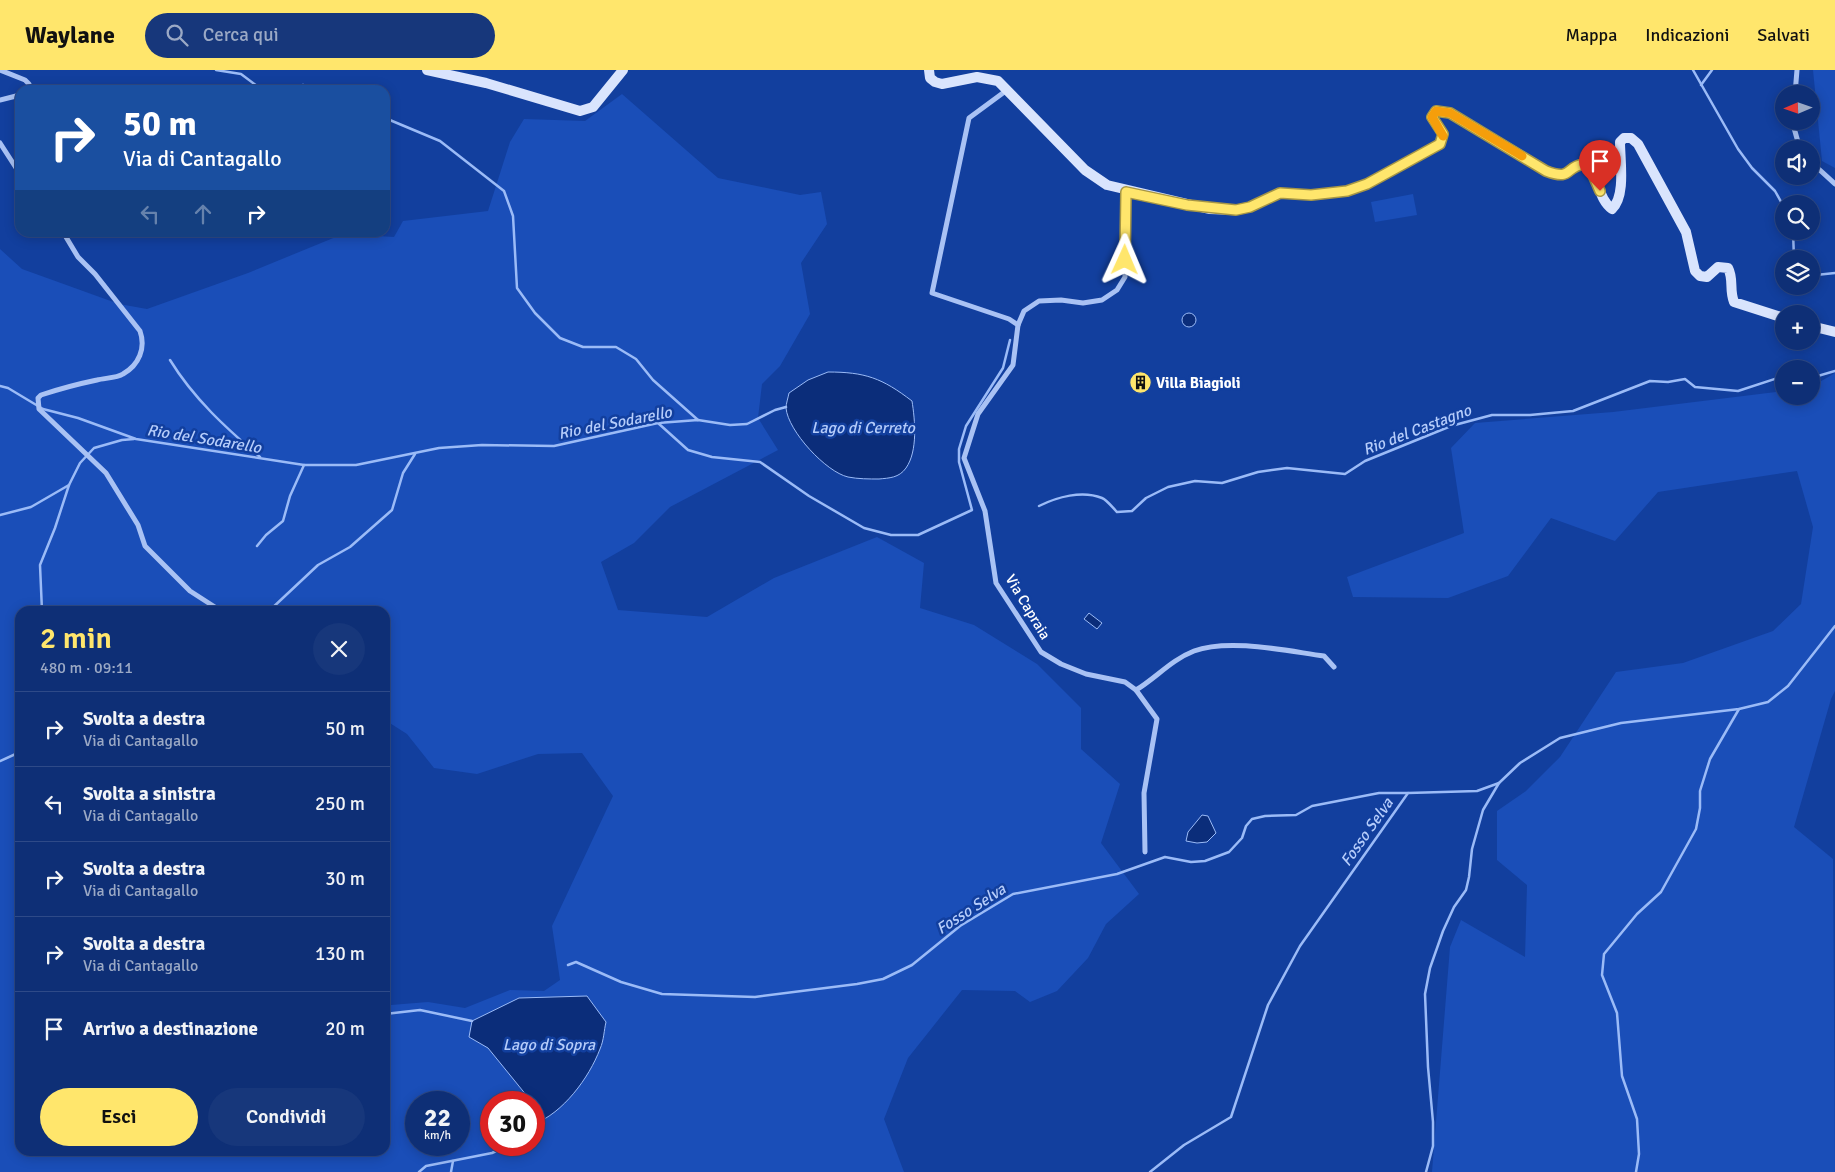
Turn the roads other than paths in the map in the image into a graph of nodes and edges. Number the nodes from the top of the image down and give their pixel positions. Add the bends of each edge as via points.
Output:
1 (0, 70) edge
2 (427, 70) edge
3 (623, 70) edge
4 (929, 70) edge
5 (1797, 70) edge
6 (29, 85) edge
7 (1796, 85) edge
8 (1007, 90) junction
9 (15, 96) edge
10 (0, 100) edge
11 (0, 143) edge
12 (15, 166) edge
13 (1820, 170) edge
14 (1835, 184) edge
15 (1126, 192) junction
16 (66, 237) edge
17 (1775, 315) edge
18 (1018, 325) junction
19 (1820, 328) edge
20 (1835, 332) edge
21 (213, 606) edge
22 (1334, 667) dead end
23 (1136, 690) junction
24 (1145, 852) dead end

1 - 6 street via 25,80
2 - 3 street via 486,83 580,111 593,107
4 - 8 street via 930,78 935,82 948,83 977,77 998,81
5 - 7 street
8 - 15 street via 1085,170 1107,185
8 - 18 street via 970,118 932,292
9 - 10 street
11 - 12 street
13 - 14 street
15 - 17 street via 1228,210 1250,207 1280,193 1311,195 1347,191 1367,184 1440,144 1443,134 1432,117 1436,111 1442,111 1546,171 1561,176 1584,164 1590,168 1604,204 1612,209 1618,204 1620,188 1620,142 1631,138 1638,144 1686,232 1695,271 1707,277 1718,267 1728,268 1732,276 1730,292 1734,302
15 - 18 street via 1125,277 1117,290 1102,300 1083,303 1039,301 1024,311
16 - 21 street via 78,257 140,331 144,341 134,365 122,375 41,395 38,398 39,409 106,473 138,525 145,546 190,591
18 - 23 street, Via Capraia via 1013,365 978,414 964,458 985,511 996,583 1041,652 1061,664 1086,674 1125,682
19 - 20 street
22 - 23 street via 1324,656 1229,646 1206,648 1193,651 1168,665
23 - 24 street, Via Capraia via 1157,719 1144,793

